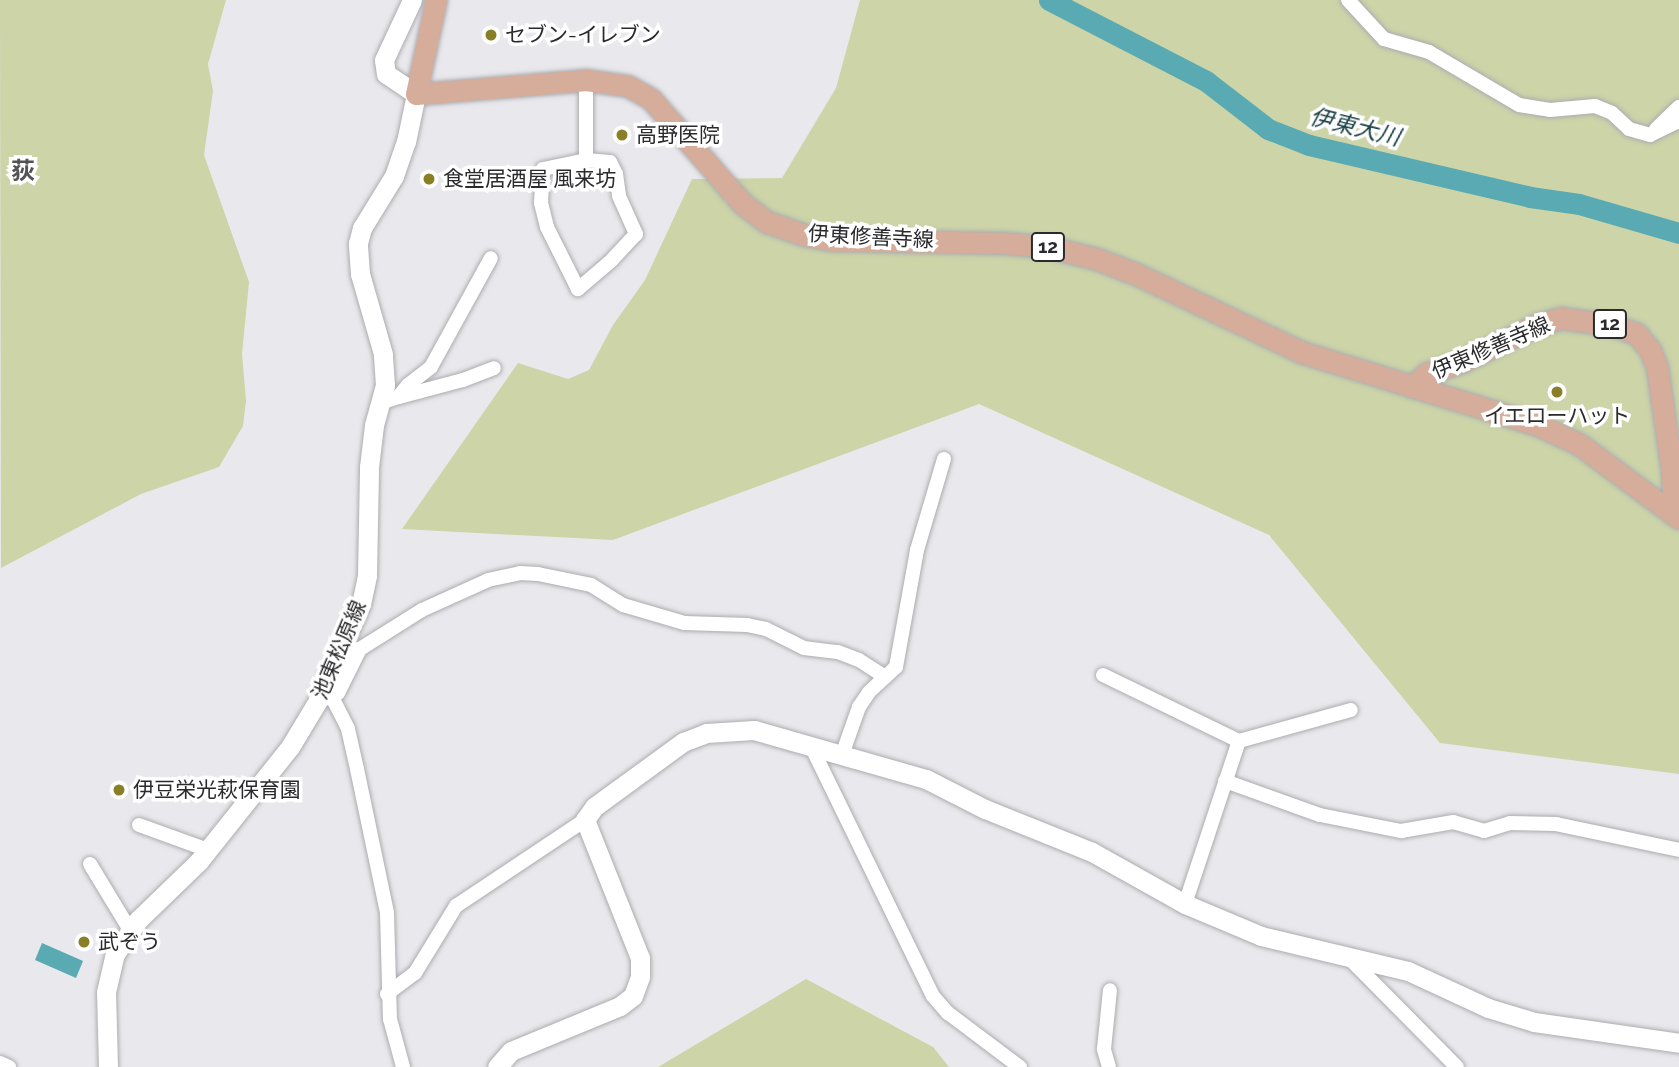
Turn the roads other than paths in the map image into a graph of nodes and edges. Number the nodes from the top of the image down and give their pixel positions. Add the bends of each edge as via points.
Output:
1 (412, 0) edge
2 (436, 0) edge
3 (1348, 0) edge
4 (586, 80) junction
5 (416, 94) junction
6 (1679, 107) edge
7 (1679, 121) edge
8 (1650, 135) junction
9 (586, 160) junction
10 (491, 258) dead end
11 (494, 368) dead end
12 (1412, 387) junction
13 (389, 400) junction
14 (944, 459) dead end
15 (1676, 515) edge
16 (1103, 675) dead end
17 (885, 677) junction
18 (322, 694) junction
19 (1351, 710) dead end
20 (1239, 741) junction
21 (811, 746) junction
22 (842, 755) junction
23 (1225, 781) junction
24 (584, 820) junction
25 (139, 825) dead end
26 (208, 850) junction
27 (1679, 850) edge
28 (90, 864) dead end
29 (1185, 904) junction
30 (130, 930) junction
31 (1350, 959) junction
32 (1110, 990) dead end
33 (387, 994) junction
34 (1679, 1042) edge
35 (0, 1063) edge
36 (9, 1067) edge
37 (108, 1067) edge
38 (402, 1067) edge
39 (497, 1067) edge
40 (1020, 1067) edge
41 (1109, 1067) edge
42 (1457, 1067) edge

1 - 5 street via 384,60 387,74
2 - 5 main road
3 - 8 street via 1384,39 1429,52 1508,101 1550,110 1595,106 1612,113 1629,129
4 - 5 main road, 伊東修善寺線 / 12
4 - 9 street
4 - 12 main road, 伊東修善寺線 / 12 via 628,86 651,99 743,204 767,222 833,240 1003,243 1061,250 1134,273 1301,352
5 - 13 street, 池東松原線 via 394,176 362,228 358,243 360,274 383,354
6 - 8 street
7 - 8 street
9 - 9 street via 610,162 636,233 578,289 547,227 541,203 543,169
10 - 13 street via 431,367
11 - 13 street
12 - 15 main road, 伊東修善寺線 / 12 via 1502,412 1578,444
12 - 15 main road, 伊東修善寺線 / 12 via 1426,374 1561,318 1612,325 1637,334 1657,367
13 - 18 street, 池東松原線 via 369,467 367,575 361,604
14 - 17 street via 917,550 896,667
16 - 20 street
17 - 18 street via 859,660 804,648 765,629 684,623 623,605 591,585 520,573 488,580 422,610 360,649 338,694
17 - 22 street via 859,708
18 - 26 street, 池東松原線 via 290,747
18 - 33 street via 334,701 348,729 357,769 387,912
19 - 20 street
20 - 23 street
21 - 22 street
21 - 24 street via 754,730 706,733 658,757 605,797
21 - 40 street via 933,996 948,1013
22 - 29 street via 926,779 985,809 1092,852
23 - 27 street via 1320,815 1401,831 1453,822 1483,831 1510,823 1556,824
23 - 29 street
24 - 33 street via 456,906 415,973
24 - 39 street via 640,958 640,977 632,996 620,1006 511,1051
25 - 26 street
26 - 30 street, 池東松原線
28 - 30 street
29 - 31 street via 1261,936
30 - 37 street, 池東松原線 via 115,954 106,992
31 - 34 street via 1408,971 1488,1008 1534,1022
31 - 42 street
32 - 41 street via 1104,1049
33 - 38 street
35 - 36 street

